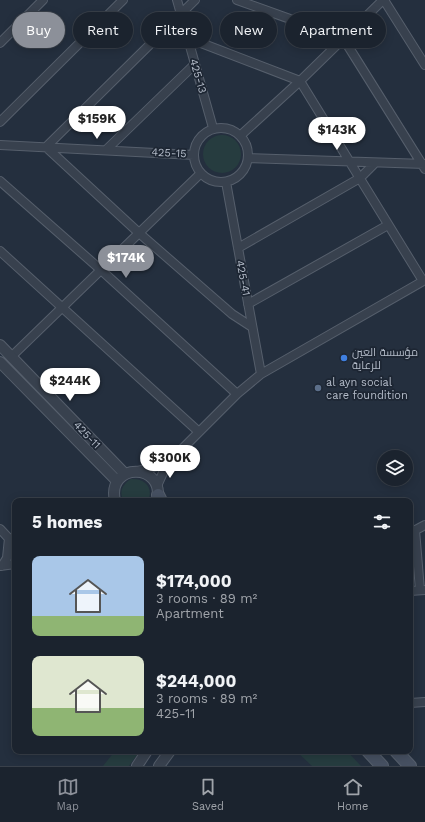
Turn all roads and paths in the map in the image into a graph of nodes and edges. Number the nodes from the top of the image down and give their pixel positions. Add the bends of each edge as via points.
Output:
1 (43, 0) edge
2 (123, 0) edge
3 (177, 0) edge
4 (195, 0) edge
5 (237, 0) edge
6 (383, 0) edge
7 (180, 12) edge
8 (183, 12) edge
9 (370, 12) edge
10 (285, 17) edge
11 (1, 39) edge
12 (212, 47) edge
13 (146, 48) edge
14 (191, 48) edge
15 (333, 48) edge
16 (349, 48) edge
17 (195, 64) junction
18 (425, 65) edge
19 (300, 81) junction
20 (0, 122) edge
21 (213, 128) junction
22 (241, 135) junction
23 (0, 145) edge
24 (46, 147) junction
25 (106, 150) junction
26 (194, 155) junction
27 (249, 158) junction
28 (349, 162) junction
29 (375, 163) junction
30 (424, 166) edge
31 (201, 173) junction
32 (360, 178) junction
33 (0, 181) edge
34 (226, 182) junction
35 (388, 225) junction
36 (139, 233) junction
37 (238, 248) junction
38 (0, 251) edge
39 (101, 270) junction
40 (424, 280) edge
41 (248, 304) junction
42 (63, 308) junction
43 (252, 328) junction
44 (0, 345) edge
45 (11, 357) junction
46 (0, 362) edge
47 (261, 374) junction
48 (237, 394) junction
49 (199, 432) junction
50 (167, 464) junction
51 (136, 471) junction
52 (121, 478) junction
53 (158, 496) edge
54 (113, 498) edge
55 (425, 525) edge
56 (0, 529) edge
57 (413, 532) edge
58 (9, 538) junction
59 (12, 542) edge
60 (12, 564) edge
61 (1, 566) edge
62 (423, 590) edge
63 (413, 591) edge
64 (425, 702) edge
65 (413, 703) edge
66 (146, 754) edge
67 (168, 754) edge
68 (371, 754) edge
69 (399, 754) edge
70 (137, 766) edge
71 (159, 766) edge
72 (382, 766) edge
73 (410, 766) edge

1 - 11 street
2 - 20 street
3 - 7 street, 425-13
4 - 8 street
5 - 10 street
6 - 9 street
6 - 18 street
12 - 19 street
13 - 24 street
14 - 17 street, 425-13
15 - 19 street
16 - 30 street
17 - 21 street, 425-13
17 - 25 street
19 - 22 street
19 - 28 street
21 - 22 street via 223,127
21 - 26 street via 199,138
22 - 27 street via 247,146
23 - 24 street, 425-15
24 - 25 street, 425-15
24 - 36 street
25 - 26 street, 425-15
26 - 31 street
27 - 28 street
27 - 34 street via 241,174
28 - 29 street
28 - 32 street
29 - 30 street
29 - 32 street
31 - 34 street via 212,180
31 - 36 street
32 - 35 street
32 - 37 street
33 - 39 street
34 - 37 street, 425-41
35 - 40 street
35 - 41 street
36 - 39 street
36 - 43 street via 232,314
37 - 41 street, 425-41
38 - 42 street
39 - 42 street
39 - 48 street
40 - 47 street
41 - 43 street, 425-41
42 - 45 street
42 - 49 street
43 - 47 street, 425-41
44 - 45 street, 425-11
45 - 52 street, 425-11
46 - 52 street, 425-11
47 - 48 street
48 - 49 street
49 - 50 street
50 - 51 street
50 - 53 street
51 - 52 street
51 - 53 street via 149,475
52 - 54 street
55 - 57 street
56 - 58 street
57 - 62 street
58 - 59 street
58 - 61 street via 7,558
60 - 61 street
62 - 63 street
64 - 65 street
66 - 70 street
67 - 71 street
68 - 72 main road
69 - 73 main road

